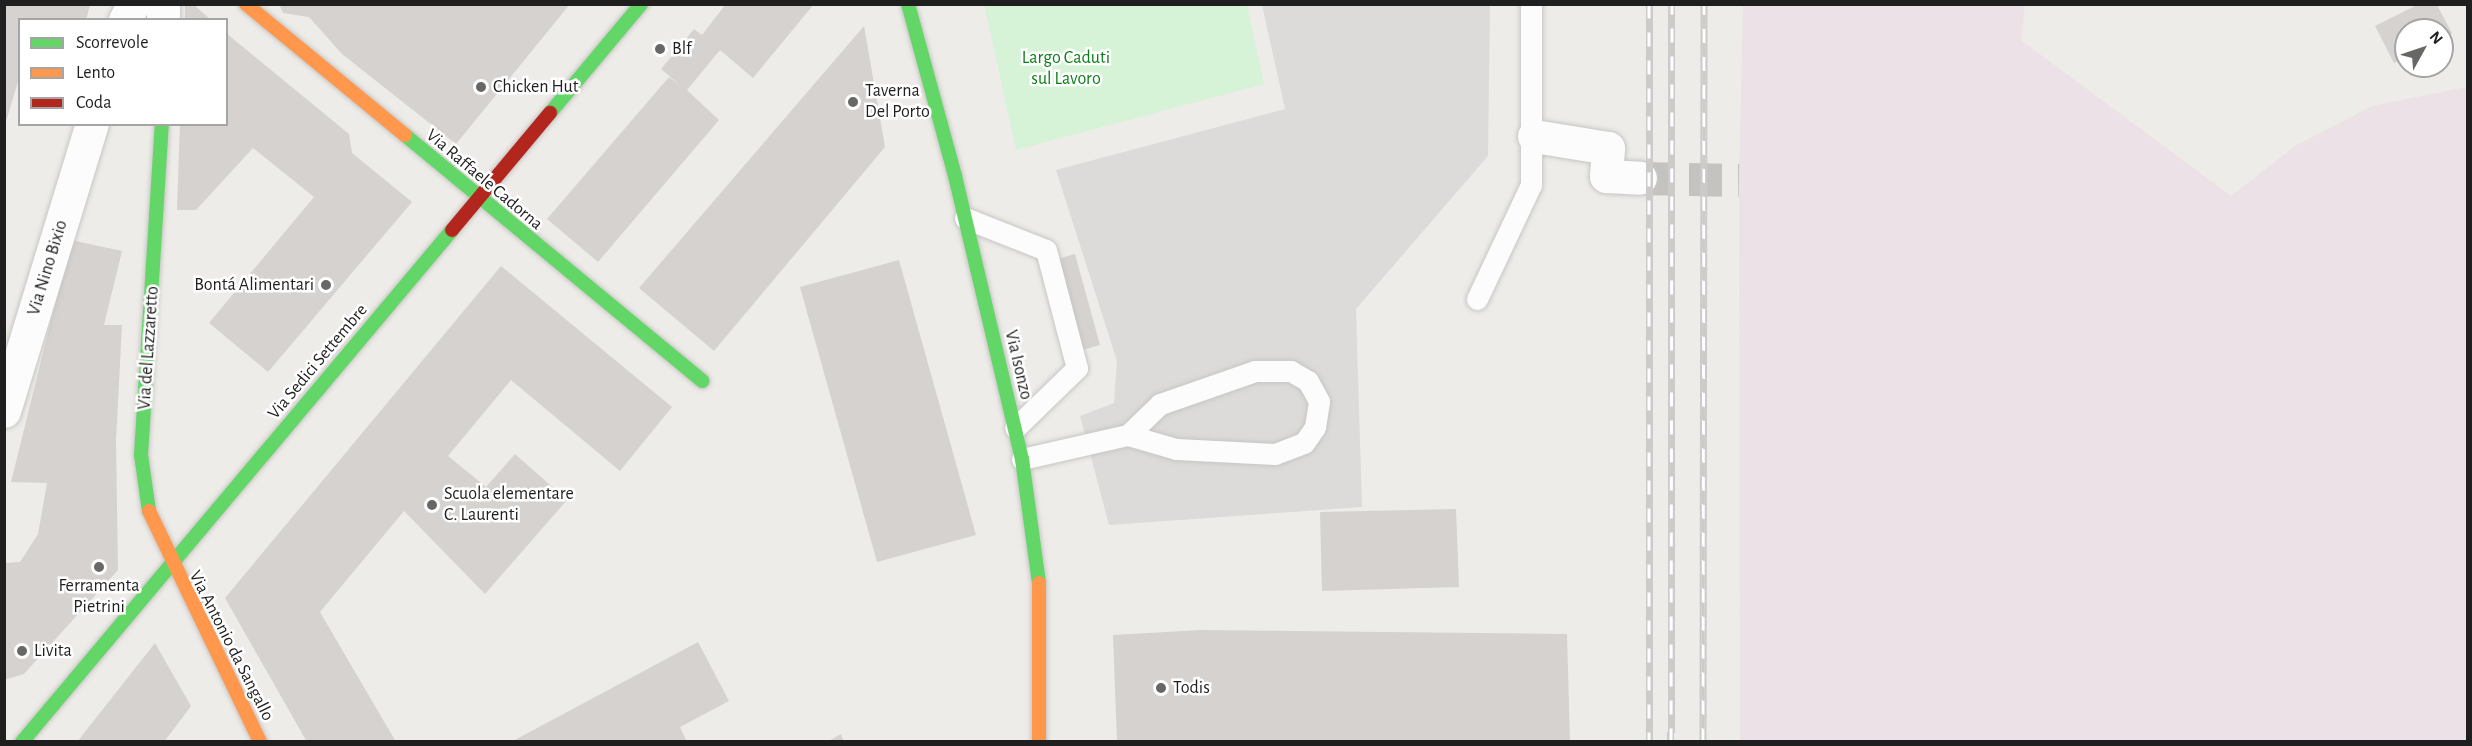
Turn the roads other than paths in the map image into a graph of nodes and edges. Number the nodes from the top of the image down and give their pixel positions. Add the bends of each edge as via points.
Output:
1 (134, 4) edge
2 (246, 4) edge
3 (641, 4) edge
4 (908, 4) edge
5 (1531, 4) edge
6 (126, 18) edge
7 (91, 126) edge
8 (162, 126) edge
9 (1534, 136) junction
10 (1640, 178) tunnel mouth
11 (478, 199) junction
12 (965, 218) junction
13 (1477, 299) dead end
14 (702, 381) dead end
15 (4, 411) edge
16 (1015, 428) junction
17 (1128, 435) junction
18 (1022, 459) junction
19 (171, 567) junction
20 (22, 741) edge
21 (260, 741) edge
22 (1039, 741) edge

1 - 6 street
2 - 11 main road, Via Raffaele Cadorna
3 - 11 main road, Via Sedici Settembre
4 - 12 main road, Via Isonzo
5 - 9 lane
7 - 15 street, Via Nino Bixio
8 - 19 main road, Via del Lazzaretto via 141,455 150,518
9 - 10 street via 1608,148 1606,176
9 - 13 lane via 1531,185
11 - 14 main road, Via Raffaele Cadorna
11 - 19 main road, Via Sedici Settembre
12 - 16 main road, Via Isonzo
12 - 16 lane via 1046,250 1077,368
16 - 18 main road, Via Isonzo
17 - 17 lane via 1176,449 1275,454 1304,443 1315,427 1319,401 1308,381 1291,371 1255,371 1160,404
17 - 18 lane
18 - 22 main road, Via Isonzo via 1039,568
19 - 20 main road, Via Sedici Settembre
19 - 21 main road, Via Antonio da Sangallo

